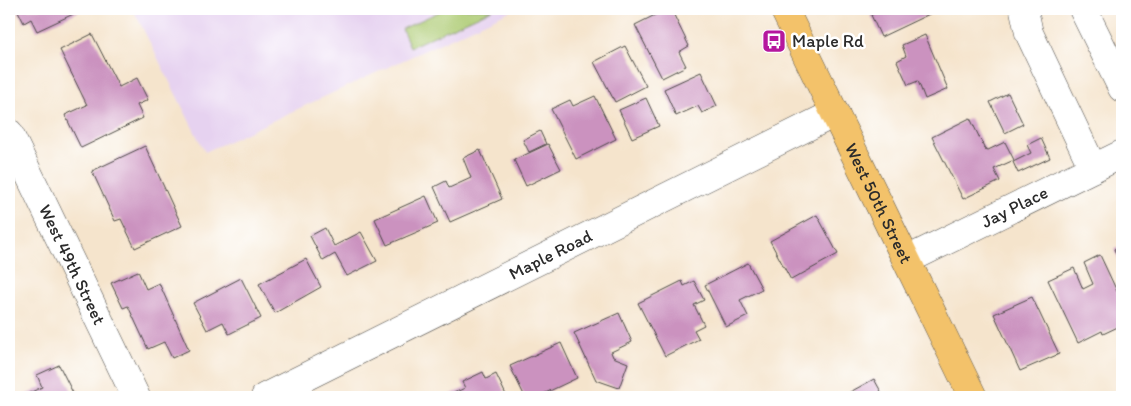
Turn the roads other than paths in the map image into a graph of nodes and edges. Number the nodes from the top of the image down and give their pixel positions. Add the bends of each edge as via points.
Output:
1 (784, 9) edge
2 (1026, 9) edge
3 (1083, 9) edge
4 (1122, 88) edge
5 (835, 114) junction
6 (9, 133) edge
7 (1122, 154) edge
8 (1093, 168) junction
9 (907, 260) junction
10 (136, 397) edge
11 (265, 397) edge
12 (973, 397) edge

1 - 5 main road, West 50th Street
2 - 8 street via 1029,33
3 - 4 street
5 - 9 main road, West 50th Street
5 - 11 street, Maple Road
6 - 10 street, West 49th Street
7 - 8 street, Jay Place
8 - 9 street, Jay Place
9 - 12 main road, West 50th Street

